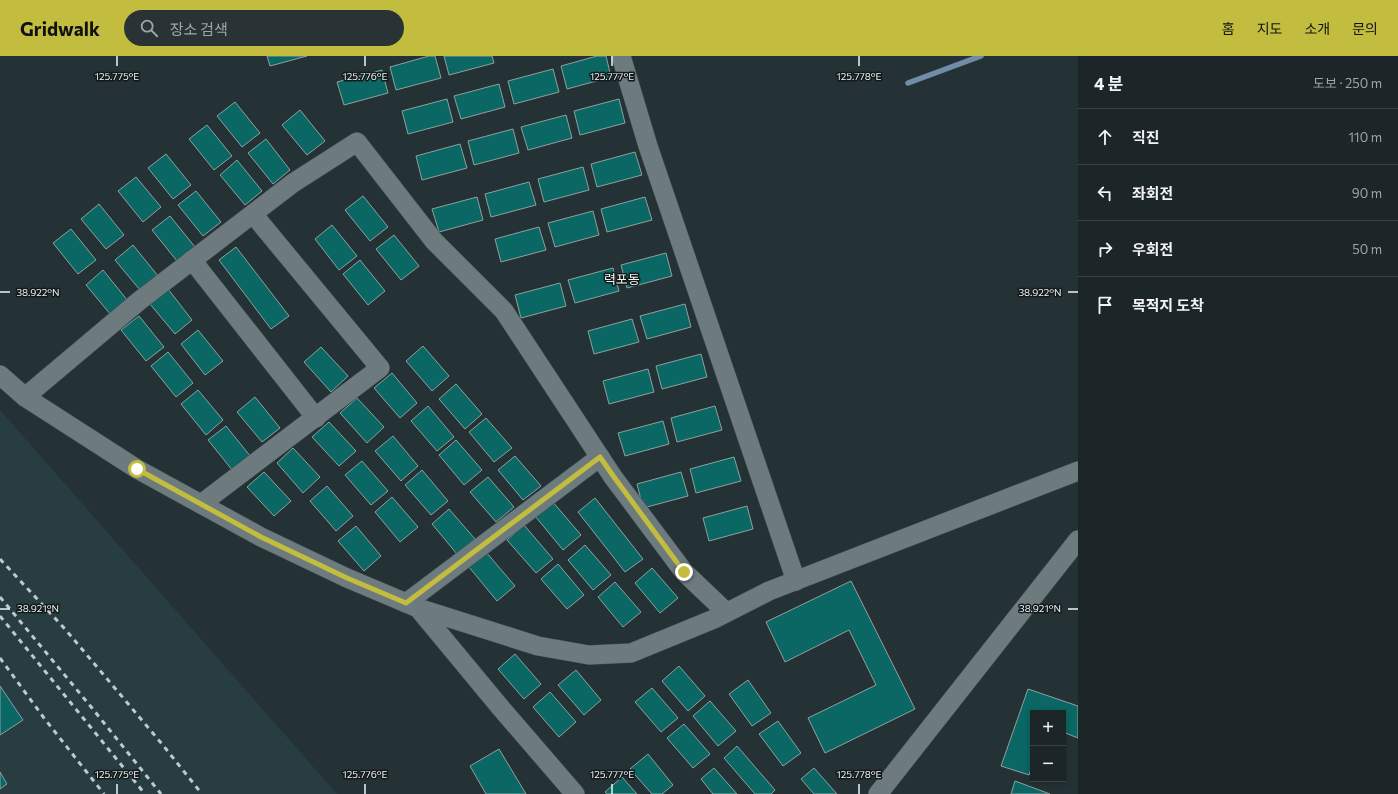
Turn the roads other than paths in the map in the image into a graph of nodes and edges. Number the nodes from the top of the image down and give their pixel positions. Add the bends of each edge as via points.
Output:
1 (621, 56) edge
2 (253, 214) junction
3 (192, 260) junction
4 (0, 375) edge
5 (25, 397) junction
6 (316, 418) junction
7 (600, 457) junction
8 (1078, 471) edge
9 (201, 504) junction
10 (1078, 540) edge
11 (796, 581) junction
12 (412, 606) junction
13 (726, 612) junction
14 (574, 794) edge
15 (878, 794) edge

1 - 11 street via 648,146
2 - 3 street
2 - 6 street via 380,368
2 - 7 street via 293,183 357,142 434,241 504,311
3 - 5 street
3 - 6 street
4 - 5 street
5 - 9 street via 137,469
6 - 9 street
7 - 12 street
7 - 13 street via 684,572
8 - 11 street
9 - 12 street via 268,540
10 - 15 street
11 - 13 street
12 - 13 street via 538,646 590,655 631,653
12 - 14 street

